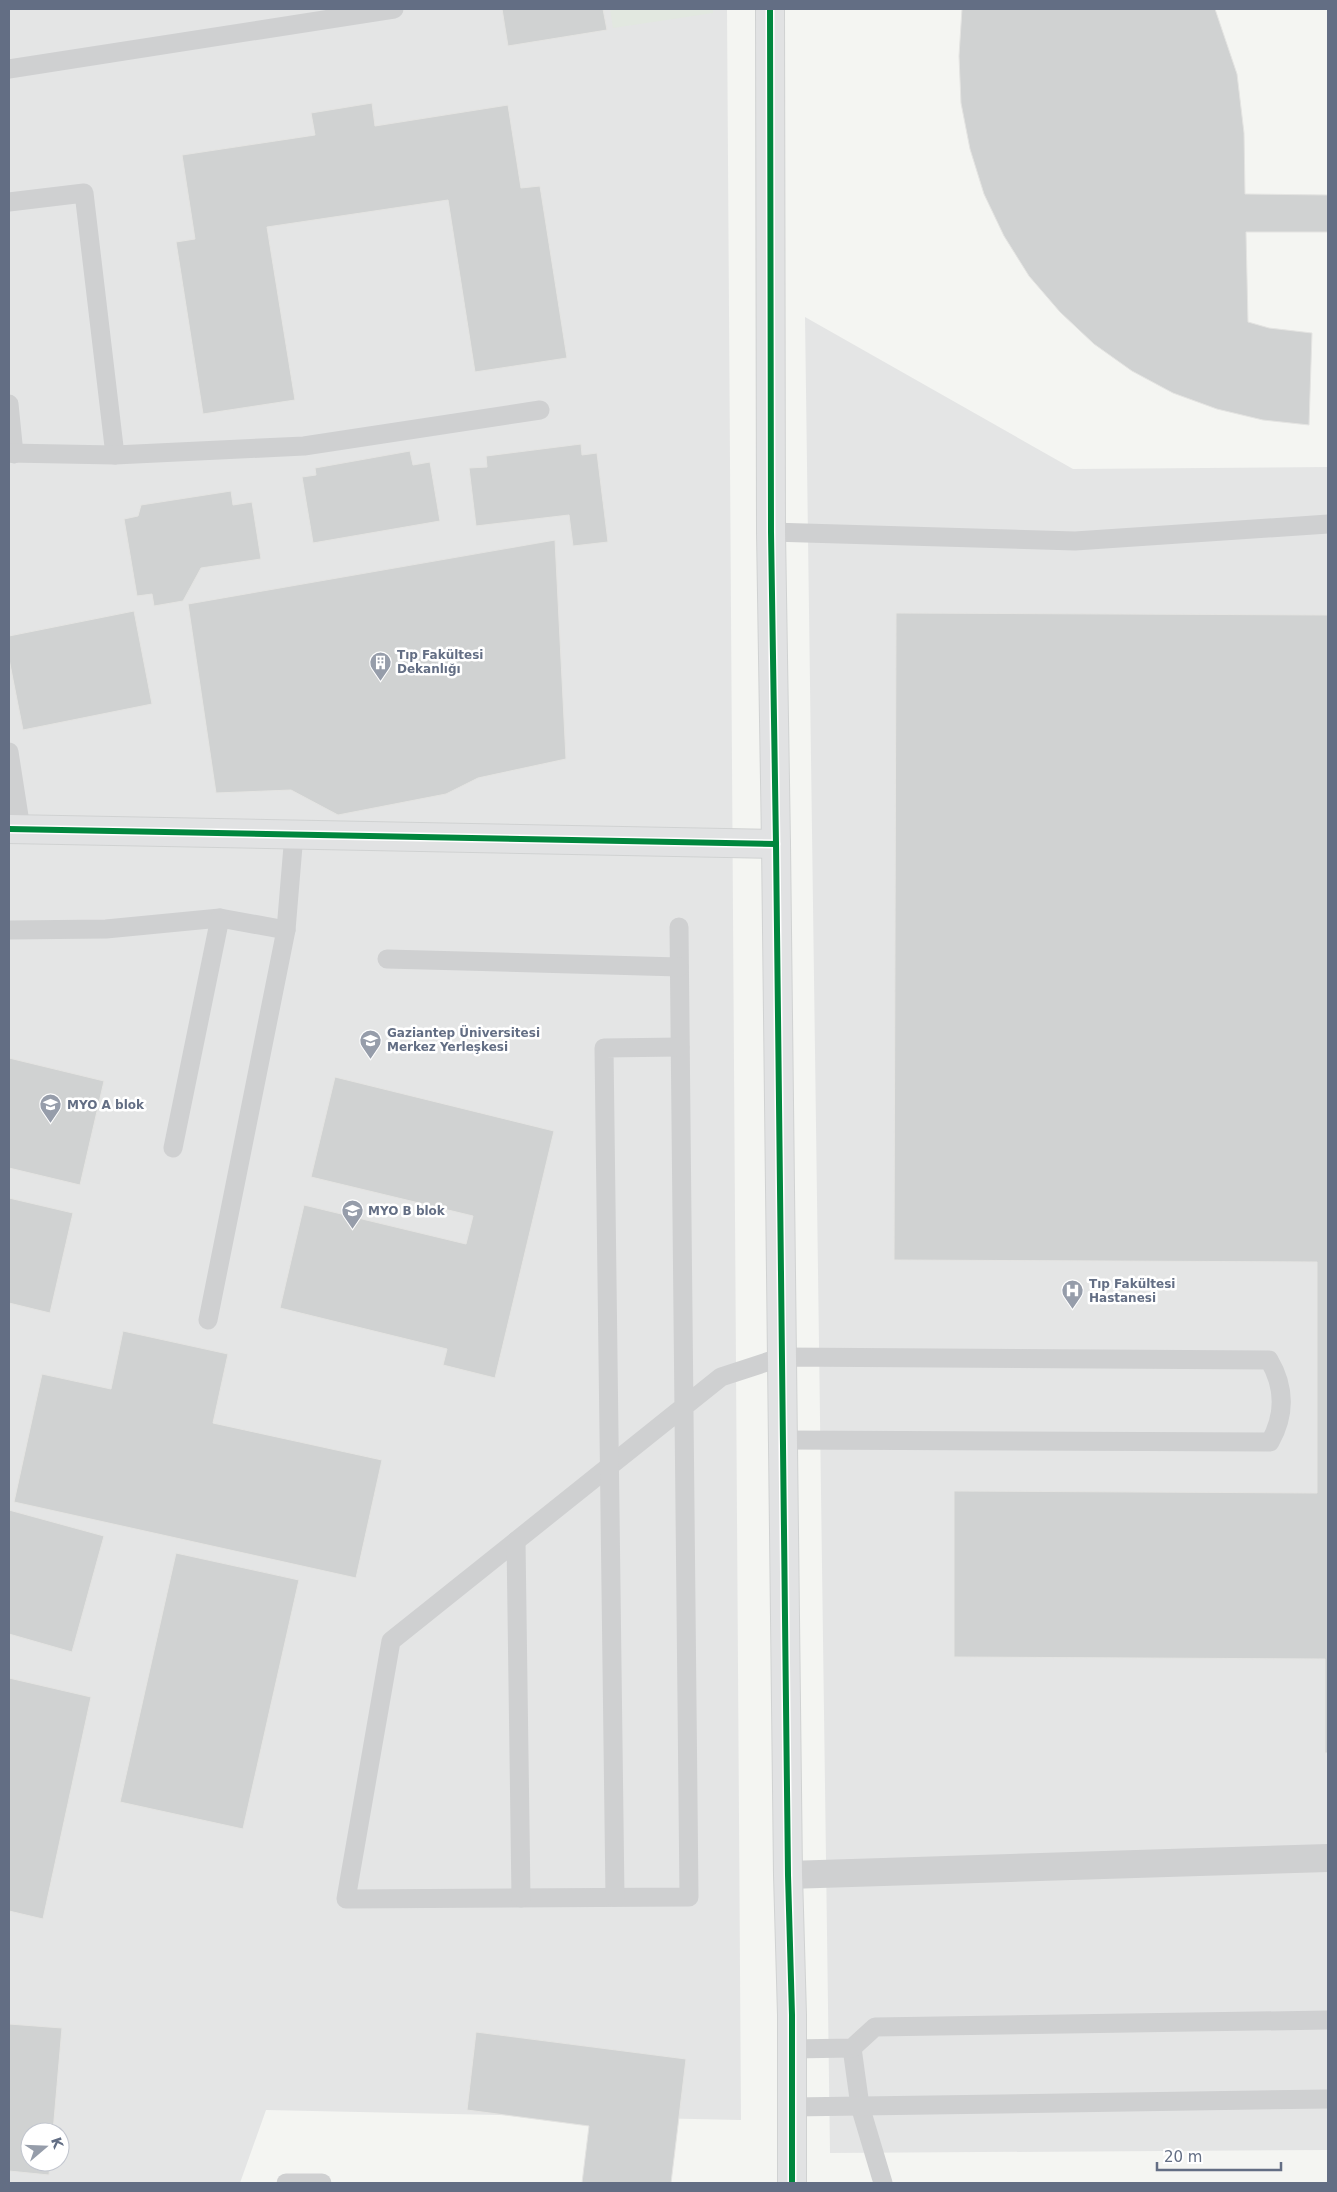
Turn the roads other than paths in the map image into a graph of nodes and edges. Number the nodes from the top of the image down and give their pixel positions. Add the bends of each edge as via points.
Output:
1 (394, 9) edge
2 (770, 9) edge
3 (9, 69) edge
4 (9, 202) edge
5 (9, 404) edge
6 (540, 410) dead end
7 (11, 454) edge
8 (115, 455) junction
9 (1328, 524) edge
10 (771, 532) junction
11 (9, 752) edge
12 (15, 829) edge
13 (294, 834) junction
14 (776, 844) junction
15 (220, 918) junction
16 (679, 928) dead end
17 (9, 930) edge
18 (286, 930) junction
19 (387, 959) dead end
20 (679, 967) junction
21 (680, 1047) junction
22 (173, 1148) dead end
23 (208, 1320) dead end
24 (782, 1357) junction
25 (684, 1407) junction
26 (783, 1440) junction
27 (611, 1465) junction
28 (516, 1541) junction
29 (1328, 1858) edge
30 (788, 1875) junction
31 (615, 1897) junction
32 (521, 1898) junction
33 (1328, 2020) edge
34 (852, 2048) junction
35 (792, 2050) junction
36 (1328, 2099) edge
37 (860, 2106) junction
38 (792, 2107) junction
39 (286, 2183) edge
40 (322, 2183) edge
41 (792, 2183) edge
42 (883, 2183) edge

1 - 3 lane
2 - 10 street
4 - 8 lane via 84,193
5 - 7 lane
6 - 8 lane via 304,446
7 - 8 lane
9 - 10 lane via 1075,540
10 - 14 street
11 - 12 lane
12 - 13 street
13 - 14 street
13 - 18 lane
14 - 24 street
15 - 17 lane via 106,929
15 - 18 lane
15 - 22 lane
16 - 20 lane
18 - 23 lane
19 - 20 lane
20 - 21 lane
21 - 25 lane
21 - 27 lane via 604,1048
24 - 25 lane via 721,1377
24 - 26 street
24 - 26 lane via 1269,1360 1278,1380 1282,1401 1279,1422 1270,1442
25 - 27 lane
25 - 31 lane via 689,1897
26 - 30 street
27 - 28 lane
27 - 31 lane
28 - 32 lane
28 - 32 lane via 391,1641 346,1900
29 - 30 street
30 - 35 street
31 - 32 lane
33 - 34 lane via 875,2027
34 - 35 lane
34 - 37 lane
35 - 38 street
36 - 37 lane
37 - 38 lane
37 - 42 lane
38 - 41 street
39 - 40 lane

